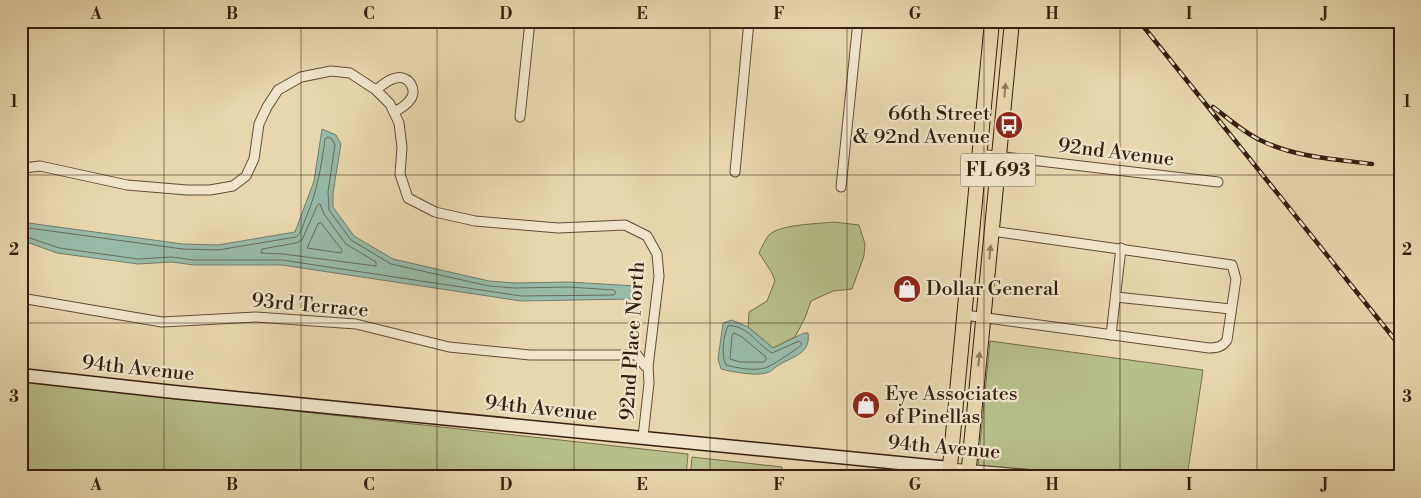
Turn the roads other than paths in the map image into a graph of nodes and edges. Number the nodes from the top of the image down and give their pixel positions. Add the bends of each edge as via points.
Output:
1 (530, 21) edge
2 (749, 21) edge
3 (858, 21) edge
4 (992, 21) edge
5 (1012, 21) edge
6 (376, 90) junction
7 (394, 112) junction
8 (520, 116) dead end
9 (979, 154) junction
10 (999, 157) junction
11 (21, 170) edge
12 (735, 172) dead end
13 (1218, 182) dead end
14 (841, 187) dead end
15 (992, 231) junction
16 (1121, 248) junction
17 (1116, 296) junction
18 (21, 298) edge
19 (1231, 309) junction
20 (965, 315) junction
21 (983, 318) junction
22 (1111, 335) junction
23 (648, 367) junction
24 (21, 375) edge
25 (644, 437) junction
26 (949, 472) edge
27 (968, 473) edge
28 (1057, 477) edge

1 - 8 street
2 - 12 street
3 - 14 street
4 - 9 main road, FL 693
10 -> 5 main road, FL 693
6 - 7 street, 92nd Place North
6 - 7 street via 394,78 410,82 412,98
6 - 11 street, 92nd Place North via 350,73 330,71 300,77 278,90 259,124 254,159 246,176 233,186 187,190 127,185 40,166
7 - 23 street, 92nd Place North via 402,147 400,174 408,198 435,212 475,220 558,228 626,224 647,236 657,254 659,276
9 - 10 street, 92nd Avenue
9 - 20 main road, FL 693
10 - 13 street, 92nd Avenue
10 - 15 main road, FL 693
15 - 16 street
21 -> 15 main road, FL 693
16 - 17 street
16 - 19 street via 1232,264 1236,279
17 - 19 street
17 - 22 street
18 - 23 street, 93rd Terrace via 162,322 256,317 356,324 449,347 530,355 637,355
19 - 22 street via 1227,340 1217,348
20 - 21 street
20 - 26 main road, FL 693
21 - 22 street
27 -> 21 main road, FL 693
23 - 25 street, 92nd Place North
24 - 25 street, 94th Avenue
25 - 26 street, 94th Avenue
26 - 27 street, 94th Avenue
27 - 28 street, 94th Avenue

